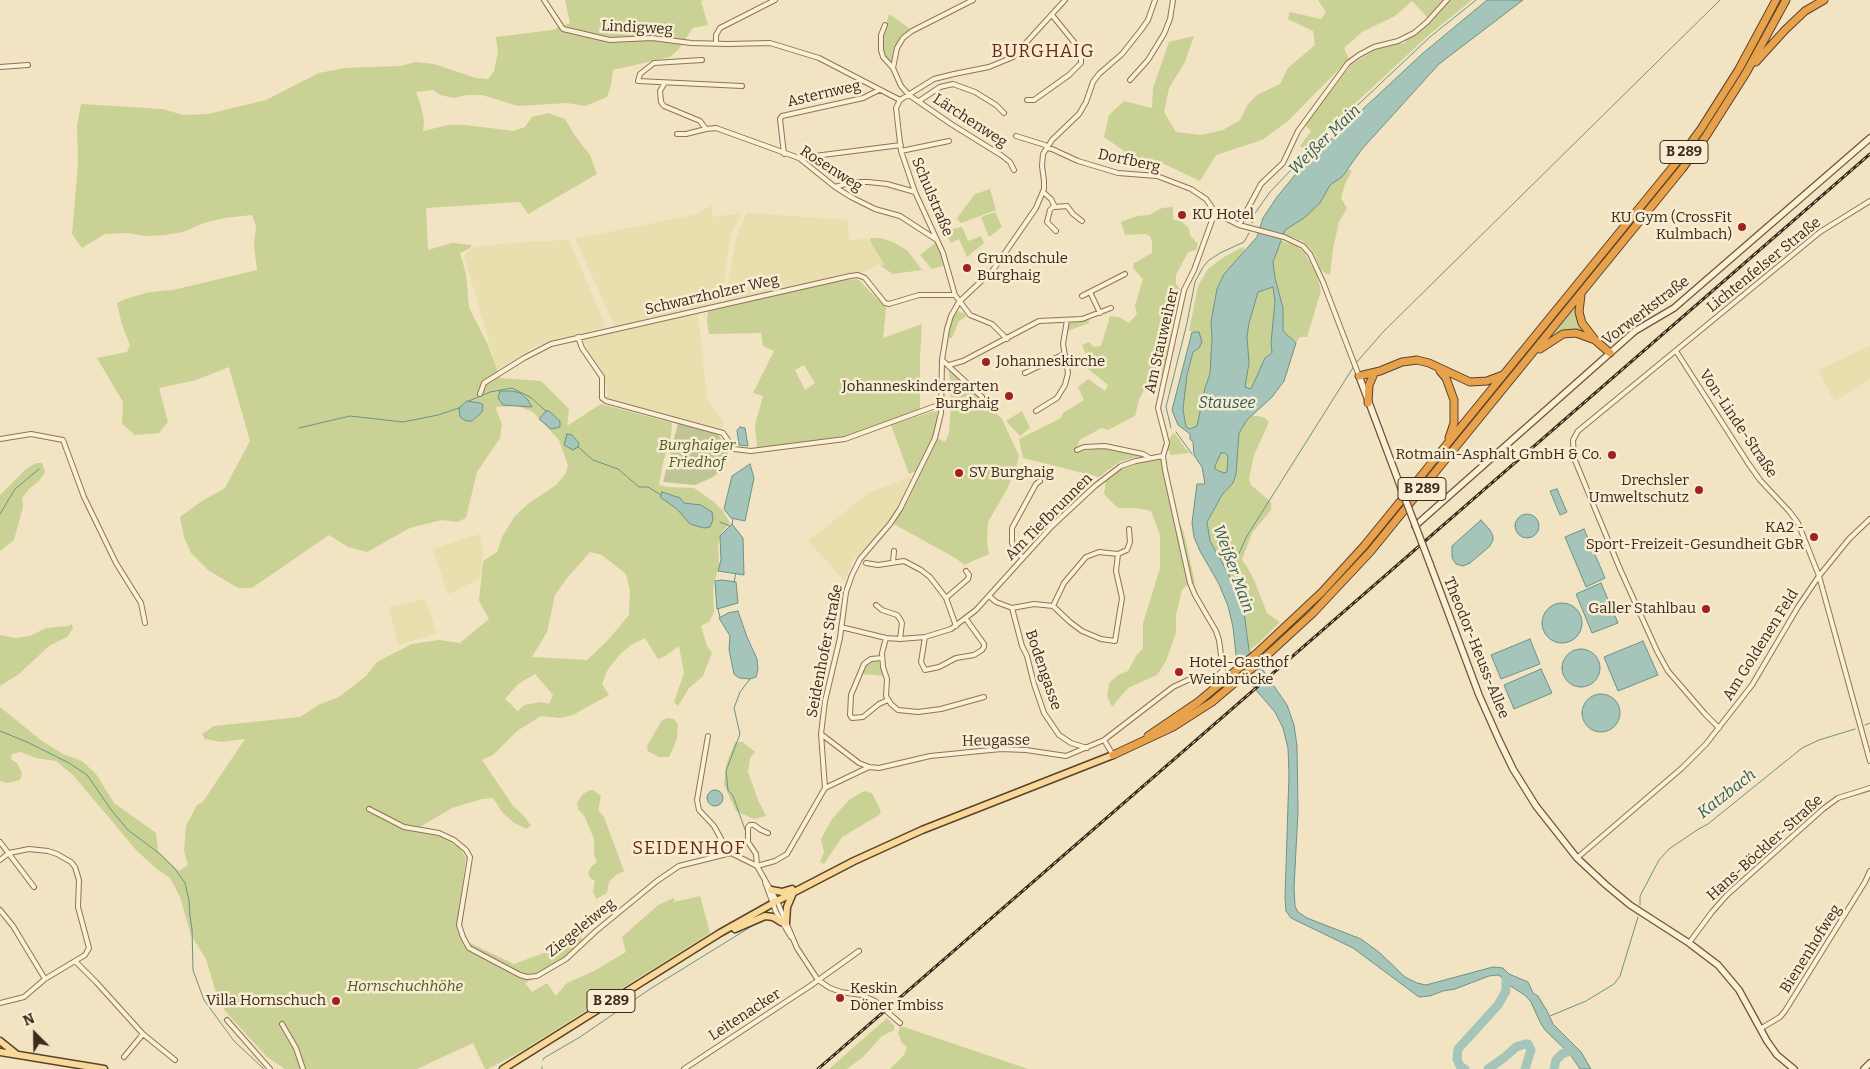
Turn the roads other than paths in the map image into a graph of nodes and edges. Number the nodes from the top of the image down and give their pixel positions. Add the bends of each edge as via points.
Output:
1 (544, 0) edge
2 (776, 0) edge
3 (973, 0) edge
4 (1065, 0) edge
5 (1155, 0) edge
6 (1172, 0) edge
7 (1447, 0) edge
8 (1776, 0) edge
9 (1786, 0) edge
10 (1824, 0) edge
11 (1052, 15) junction
12 (885, 25) dead end
13 (716, 43) junction
14 (702, 60) dead end
15 (28, 65) dead end
16 (0, 67) edge
17 (894, 68) junction
18 (1746, 73) junction
19 (1130, 80) dead end
20 (664, 84) junction
21 (742, 86) dead end
22 (878, 90) junction
23 (909, 95) junction
24 (900, 100) junction
25 (1027, 100) dead end
26 (919, 101) junction
27 (1004, 113) dead end
28 (706, 128) junction
29 (677, 134) dead end
30 (1016, 136) dead end
31 (1870, 138) edge
32 (949, 141) dead end
33 (901, 145) junction
34 (1047, 148) junction
35 (901, 151) junction
36 (784, 154) junction
37 (799, 158) junction
38 (1014, 170) dead end
39 (835, 187) junction
40 (915, 192) junction
41 (1043, 192) junction
42 (1870, 201) edge
43 (1054, 206) junction
44 (1215, 212) junction
45 (1082, 221) dead end
46 (1239, 225) junction
47 (1256, 230) joint
48 (1056, 232) dead end
49 (938, 241) junction
50 (1126, 274) dead end
51 (1090, 292) junction
52 (1581, 294) junction
53 (955, 295) junction
54 (1082, 296) dead end
55 (959, 302) junction
56 (1111, 308) dead end
57 (1100, 313) junction
58 (1067, 320) junction
59 (578, 337) junction
60 (1007, 339) junction
61 (1594, 340) junction
62 (1676, 351) junction
63 (1610, 353) junction
64 (1064, 354) junction
65 (1528, 359) junction
66 (942, 360) junction
67 (949, 365) junction
68 (1438, 368) junction
69 (1380, 370) junction
70 (1025, 373) dead end
71 (1505, 374) junction
72 (1373, 376) junction
73 (1359, 378) junction
74 (480, 394) dead end
75 (982, 397) dead end
76 (1368, 402) junction
77 (941, 404) junction
78 (1036, 411) dead end
79 (0, 439) edge
80 (1448, 443) junction
81 (1077, 450) dead end
82 (1163, 456) junction
83 (1150, 458) junction
84 (1040, 481) dead end
85 (1870, 519) edge
86 (1415, 526) junction
87 (1129, 529) dead end
88 (894, 551) dead end
89 (1118, 554) junction
90 (1022, 557) junction
91 (893, 562) junction
92 (866, 563) dead end
93 (966, 571) dead end
94 (1819, 576) junction
95 (988, 596) junction
96 (946, 598) junction
97 (876, 606) dead end
98 (1053, 606) junction
99 (1012, 608) junction
100 (966, 619) junction
101 (145, 623) dead end
102 (842, 626) junction
103 (956, 626) junction
104 (925, 637) junction
105 (886, 638) junction
106 (900, 639) junction
107 (882, 658) junction
108 (984, 697) dead end
109 (888, 700) junction
110 (1720, 728) junction
111 (821, 734) junction
112 (708, 736) dead end
113 (1104, 740) junction
114 (1137, 744) junction
115 (1087, 748) junction
116 (1113, 754) junction
117 (1870, 761) edge
118 (869, 767) junction
119 (825, 788) junction
120 (1870, 788) edge
121 (368, 809) dead end
122 (768, 832) dead end
123 (0, 842) edge
124 (9, 853) junction
125 (731, 853) junction
126 (1577, 858) junction
127 (0, 860) edge
128 (757, 866) junction
129 (1870, 871) edge
130 (765, 882) junction
131 (34, 887) dead end
132 (800, 888) junction
133 (770, 890) junction
134 (793, 892) junction
135 (774, 902) junction
136 (0, 910) edge
137 (783, 922) junction
138 (720, 933) junction
139 (1689, 943) junction
140 (859, 951) dead end
141 (75, 961) junction
142 (45, 979) junction
143 (818, 980) junction
144 (0, 1003) edge
145 (227, 1020) dead end
146 (900, 1023) dead end
147 (282, 1024) dead end
148 (1759, 1029) junction
149 (144, 1034) junction
150 (0, 1041) edge
151 (0, 1052) edge
152 (16, 1054) junction
153 (124, 1057) dead end
154 (176, 1060) dead end
155 (1870, 1063) edge
156 (104, 1069) edge
157 (270, 1069) edge
158 (303, 1069) edge
159 (503, 1069) edge
160 (684, 1069) edge
161 (1794, 1069) edge
162 (1864, 1069) edge

1 - 13 street, Lindigweg via 563,29 610,40 652,38
2 - 13 street via 720,28
3 - 17 street via 903,38 897,48
4 - 11 street
5 - 34 street via 1141,30 1122,54 1099,74 1079,114
6 - 19 street via 1164,34 1148,60
7 - 46 street via 1414,33 1374,47 1348,63 1298,131 1283,163 1261,184
8 - 71 highway, B 289 via 1735,76 1676,163
9 - 18 highway, B 289
10 - 18 highway via 1785,30
11 - 23 street via 1013,57 1003,63 941,77
11 - 25 street via 1078,47 1081,63 1069,76 1034,100
12 - 17 street via 880,50
13 - 22 street, Lindigweg via 770,43 787,47 819,58
14 - 20 street via 654,63 640,74 638,81
15 - 16 street
17 - 23 street via 901,86
18 - 52 highway, B 289 via 1706,136
20 - 21 street
20 - 28 street, Rosenweg via 660,91 664,106 700,121
22 - 24 street, Lindigweg
22 - 36 street, Asternweg via 863,98 782,116
23 - 24 street
23 - 26 street, Lärchenweg
24 - 33 street, Schulstraße via 896,108
26 - 27 street via 940,87 953,84 975,92
26 - 38 street, Lärchenweg via 1001,154
28 - 29 street, Rosenweg
28 - 36 street, Rosenweg via 716,128
30 - 34 street, Dorfberg
31 - 63 main road, Vorwerkstraße via 1674,308 1635,331
32 - 35 street
33 - 35 street, Schulstraße
33 - 37 street
34 - 41 street via 1042,160
34 - 44 street, Dorfberg via 1118,173 1156,176 1206,199
35 - 40 street, Schulstraße
36 - 37 street, Rosenweg
37 - 39 street, Rosenweg
39 - 40 street via 848,182 868,182
39 - 49 street, Rosenweg via 875,209 900,216
40 - 49 street, Schulstraße
41 - 43 street
41 - 55 street via 1036,208 993,270
42 - 62 street, Lichtenfelser Straße via 1820,232
43 - 45 street via 1067,206
43 - 48 street via 1047,222
44 - 46 street, Dorfberg
44 - 82 street, Am Stauweiher via 1184,290 1159,402 1158,412 1167,443
46 - 47 street, Dorfberg
47 - 73 street, Theodor-Heuss-Allee via 1284,237 1303,246 1310,254
49 - 53 street, Schulstraße
50 - 51 street
51 - 54 street
51 - 57 street
52 - 61 highway via 1579,317
52 - 65 highway, B 289
53 - 55 street, Schulstraße
53 - 59 street, Schwarzholzer Weg via 919,294 889,304 865,278 858,275
55 - 60 street, Schulstraße via 970,315 992,324
55 - 66 street, Seidenhofer Straße via 947,329
56 - 57 street
57 - 58 street
58 - 60 street via 1039,321
58 - 64 street
59 - 74 street, Schwarzholzer Weg via 551,344 524,358 484,383
59 - 77 street via 602,377 602,398 606,401 723,433 734,449 751,451 845,438
60 - 67 street via 963,362
61 - 63 highway
61 - 65 highway via 1576,333 1563,334
62 - 94 street, Von-Linde-Straße via 1760,480 1798,523
62 - 110 street, Lichtenfelser Straße via 1578,431 1572,449 1657,651 1668,671
63 - 86 main road, Vorwerkstraße
64 - 70 street
64 - 78 street via 1068,373 1065,385 1057,398
65 - 114 highway, B 289 via 1368,554 1313,613 1212,702 1173,727
66 - 67 street
66 - 77 street, Seidenhofer Straße
67 - 75 street
68 - 69 highway via 1409,360
68 - 71 highway via 1470,382 1487,381
68 - 80 highway via 1446,378 1454,400 1454,423
69 - 72 highway
69 - 73 highway
71 - 80 highway, B 289
72 - 73 highway
72 - 76 highway
73 - 76 main road, Theodor-Heuss-Allee
76 - 86 main road, Theodor-Heuss-Allee, bridge
77 - 102 street, Seidenhofer Straße via 938,432 912,488 852,575 846,592
79 - 101 street via 32,434 64,440 84,497 116,563 141,603
80 - 114 highway, B 289 via 1362,548 1306,607 1232,675
81 - 83 street via 1105,446
82 - 83 street, Am Tiefbrunnen
82 - 113 street, Am Stauweiher via 1190,583 1216,631 1223,670 1216,677 1188,680 1173,686
83 - 90 street, Am Tiefbrunnen via 1117,469 1063,515
84 - 90 street via 1012,528 1012,543
85 - 94 street, Am Goldenen Feld
86 - 126 main road, Theodor-Heuss-Allee, bridge via 1479,695 1514,769 1536,806
87 - 89 street via 1127,550
88 - 91 street
89 - 98 street via 1098,552 1086,557 1064,583
89 - 98 street via 1116,571 1122,598 1115,641 1082,631
90 - 95 street, Am Tiefbrunnen
91 - 92 street
91 - 96 street via 904,562 921,570
93 - 96 street via 968,579
94 - 110 street, Am Goldenen Feld via 1752,685
94 - 117 street, Von-Linde-Straße
95 - 99 street
95 - 100 street, Am Tiefbrunnen
96 - 103 street
97 - 106 street via 900,619
98 - 99 street via 1034,604
99 - 115 street, Bodengasse via 1044,713 1059,735
100 - 103 street, Am Tiefbrunnen
100 - 104 street via 984,644 982,650 974,655 925,670 921,662
102 - 105 street, Am Tiefbrunnen
102 - 111 street, Seidenhofer Straße via 825,700
103 - 104 street, Am Tiefbrunnen
104 - 106 street, Am Tiefbrunnen
105 - 106 street, Am Tiefbrunnen
105 - 107 street
107 - 109 street
107 - 109 street via 871,659 864,664 851,695 850,715 852,718 863,717
108 - 109 street via 918,712 898,710
110 - 126 street, Am Goldenen Feld via 1682,768
111 - 118 street, Seidenhofer Straße
111 - 119 street
112 - 125 street via 696,804
113 - 115 street, Heugasse
113 - 116 street
114 - 116 highway, B 289
115 - 118 street, Heugasse via 1066,756 1001,749 915,758 885,767
116 - 132 main road, B 289 via 922,830
118 - 119 street
119 - 128 street via 787,854
120 - 139 street, Hans-Böckler-Straße via 1838,798 1823,809 1727,895
121 - 125 street, Ziegeleiweg via 404,827 439,833 466,850 470,857 459,925 463,937 469,948 527,977 537,976 566,959 679,866
122 - 128 street via 750,824 748,827 748,842 756,854
123 - 124 street
124 - 127 street
124 - 131 street
124 - 141 street via 29,849 48,851 75,867 79,880 79,916 89,948
125 - 128 street
126 - 139 main road, Theodor-Heuss-Allee via 1630,904
128 - 130 street
129 - 148 street, Bienenhofweg via 1786,1011
130 - 133 street
130 - 135 street
132 - 133 main road via 782,892
132 - 134 main road, B 289
133 - 135 street
134 - 135 main road, B 289
134 - 137 main road
135 - 137 street
135 - 138 main road, B 289
136 - 142 street
137 - 138 main road via 765,916
137 - 143 street
138 - 159 main road, B 289
139 - 148 main road, Theodor-Heuss-Allee via 1718,965 1732,981
140 - 143 street, Leitenacker
141 - 142 street
141 - 149 street
142 - 144 street via 24,997
143 - 146 street via 841,992 876,1001
143 - 160 street, Leitenacker
145 - 157 street
147 - 158 street via 296,1048
148 - 161 main road, Theodor-Heuss-Allee via 1778,1055
149 - 153 street
149 - 154 street
150 - 152 main road
151 - 152 main road
152 - 156 main road
155 - 162 main road

